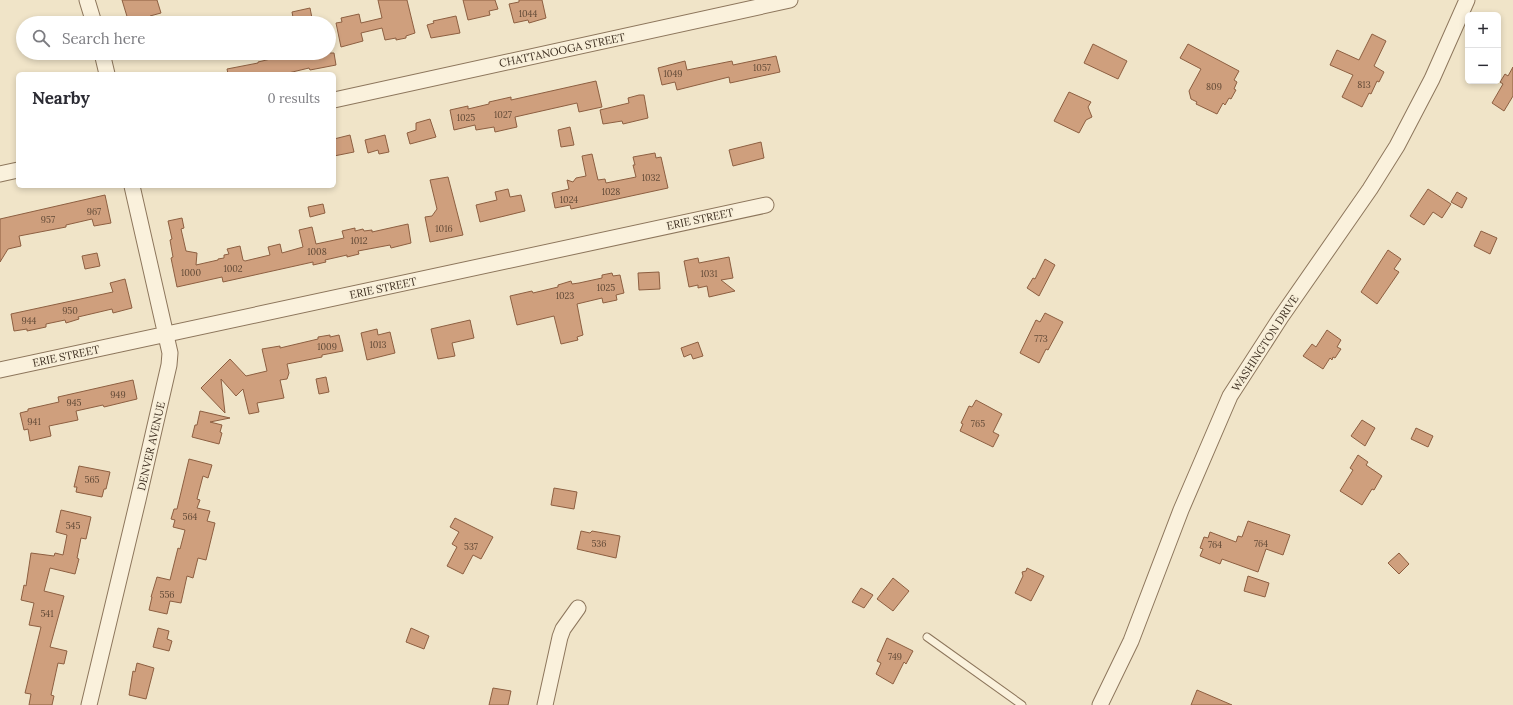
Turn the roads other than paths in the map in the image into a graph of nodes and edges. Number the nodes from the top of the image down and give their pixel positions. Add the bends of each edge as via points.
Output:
1 (87, 0) edge
2 (790, 0) edge
3 (1467, 0) edge
4 (92, 16) edge
5 (104, 60) edge
6 (107, 72) edge
7 (336, 100) edge
8 (16, 170) edge
9 (0, 174) edge
10 (132, 188) edge
11 (766, 205) dead end
12 (167, 335) junction
13 (0, 370) edge
14 (578, 608) dead end
15 (928, 637) dead end
16 (89, 705) edge
17 (545, 705) edge
18 (1022, 705) edge
19 (1100, 705) edge

1 - 4 street
2 - 7 street, CHATTANOOGA STREET
3 - 19 street, WASHINGTON DRIVE via 1432,80 1397,146 1281,316 1230,396 1181,510 1131,642
5 - 6 street
8 - 9 street
10 - 12 street, DENVER AVENUE
11 - 12 street, ERIE STREET
12 - 13 street, ERIE STREET
12 - 16 street, DENVER AVENUE via 169,365
14 - 17 street via 560,637
15 - 18 lane

